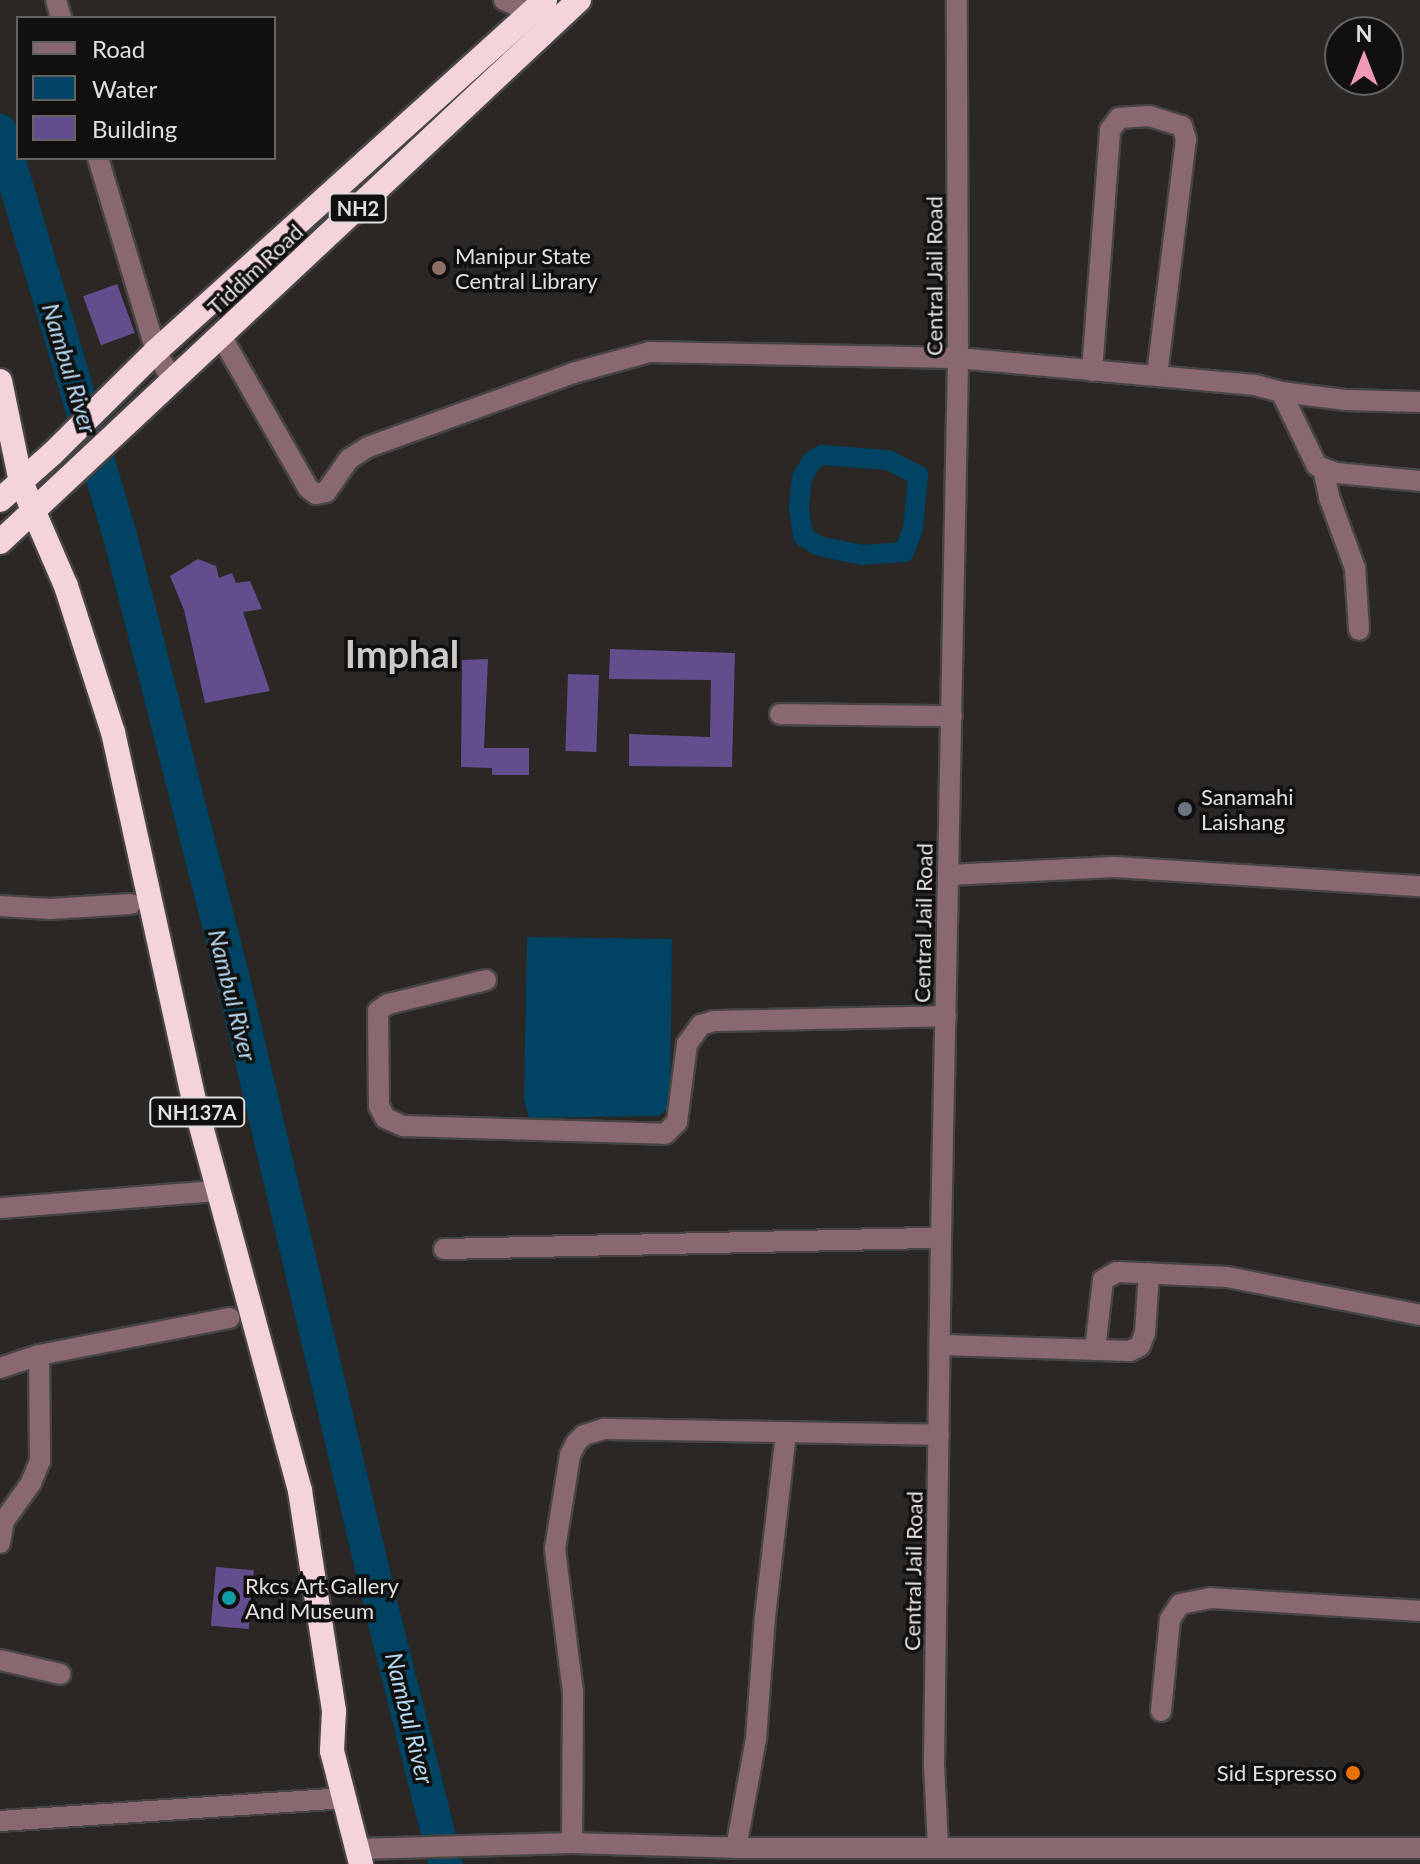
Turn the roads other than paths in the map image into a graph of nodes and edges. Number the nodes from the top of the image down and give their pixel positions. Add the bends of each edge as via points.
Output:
1 (504, 0) edge
2 (579, 0) edge
3 (957, 0) edge
4 (542, 14) edge
5 (99, 160) edge
6 (221, 336) junction
7 (156, 351) junction
8 (958, 358) junction
9 (1092, 371) junction
10 (1157, 375) junction
11 (172, 380) junction
12 (0, 381) edge
13 (1281, 392) junction
14 (1420, 402) edge
15 (7, 455) edge
16 (1323, 468) junction
17 (1420, 481) edge
18 (21, 482) junction
19 (0, 500) edge
20 (40, 506) junction
21 (0, 542) edge
22 (1359, 630) dead end
23 (780, 714) dead end
24 (952, 716) junction
25 (948, 875) junction
26 (1420, 886) edge
27 (131, 904) dead end
28 (0, 906) edge
29 (486, 980) dead end
30 (946, 1016) junction
31 (218, 1191) junction
32 (0, 1208) edge
33 (941, 1238) junction
34 (444, 1249) dead end
35 (1149, 1273) junction
36 (1420, 1315) edge
37 (229, 1318) dead end
38 (942, 1345) junction
39 (1095, 1350) junction
40 (39, 1355) junction
41 (0, 1368) edge
42 (786, 1433) junction
43 (939, 1435) junction
44 (0, 1543) edge
45 (1420, 1611) edge
46 (0, 1660) edge
47 (60, 1674) dead end
48 (1161, 1711) dead end
49 (345, 1798) junction
50 (0, 1821) edge
51 (572, 1843) junction
52 (938, 1847) junction
53 (736, 1848) junction
54 (1420, 1848) edge
55 (502, 1852) edge
56 (897, 1856) edge
57 (359, 1857) edge

1 - 4 street
2 - 4 highway, Tiddim Road / NH2
3 - 8 street, Central Jail Road
4 - 6 highway, Tiddim Road / NH2
4 - 7 highway, NH2
5 - 7 street
6 - 8 street via 316,494 326,492 349,459 368,447 573,373 649,352
6 - 11 highway, Tiddim Road / NH2
7 - 11 street
7 - 18 highway, NH2
8 - 9 street
8 - 24 street, Central Jail Road
9 - 10 street
9 - 10 street via 1110,130 1119,118 1149,116 1182,126 1186,139
10 - 13 street
11 - 20 highway, Tiddim Road / NH2
12 - 15 highway
13 - 14 street
13 - 16 street via 1317,466
15 - 18 highway
16 - 17 street
16 - 22 street via 1355,568
18 - 19 highway, NH2
18 - 20 highway, NH137A
20 - 21 highway, Tiddim Road / NH2
20 - 31 highway, NH137A via 113,732
23 - 24 street
24 - 25 street, Central Jail Road
25 - 26 street via 1114,867
25 - 30 street, Central Jail Road
27 - 28 street
29 - 30 street via 378,1011 379,1106 385,1118 403,1126 665,1134 677,1122 687,1044 701,1025
30 - 33 street, Central Jail Road
31 - 32 street
31 - 49 highway, NH137A via 300,1491 334,1711 332,1751
33 - 34 street
33 - 38 street, Central Jail Road
35 - 36 street via 1274,1284
35 - 39 street via 1117,1272 1103,1280
35 - 39 street via 1140,1346 1130,1351
37 - 40 street
38 - 39 street
38 - 43 street, Central Jail Road
40 - 41 street
40 - 44 street via 40,1461 4,1521
42 - 43 street
42 - 51 street via 604,1429 576,1443 555,1549 573,1692
42 - 53 street via 756,1739
43 - 52 street, Central Jail Road via 934,1765
45 - 48 street via 1210,1598 1180,1604 1170,1619
46 - 47 street
49 - 50 street
49 - 57 highway, NH137A
51 - 53 street
51 - 55 street
52 - 54 street
52 - 56 street
53 - 56 street
55 - 57 street via 392,1847

